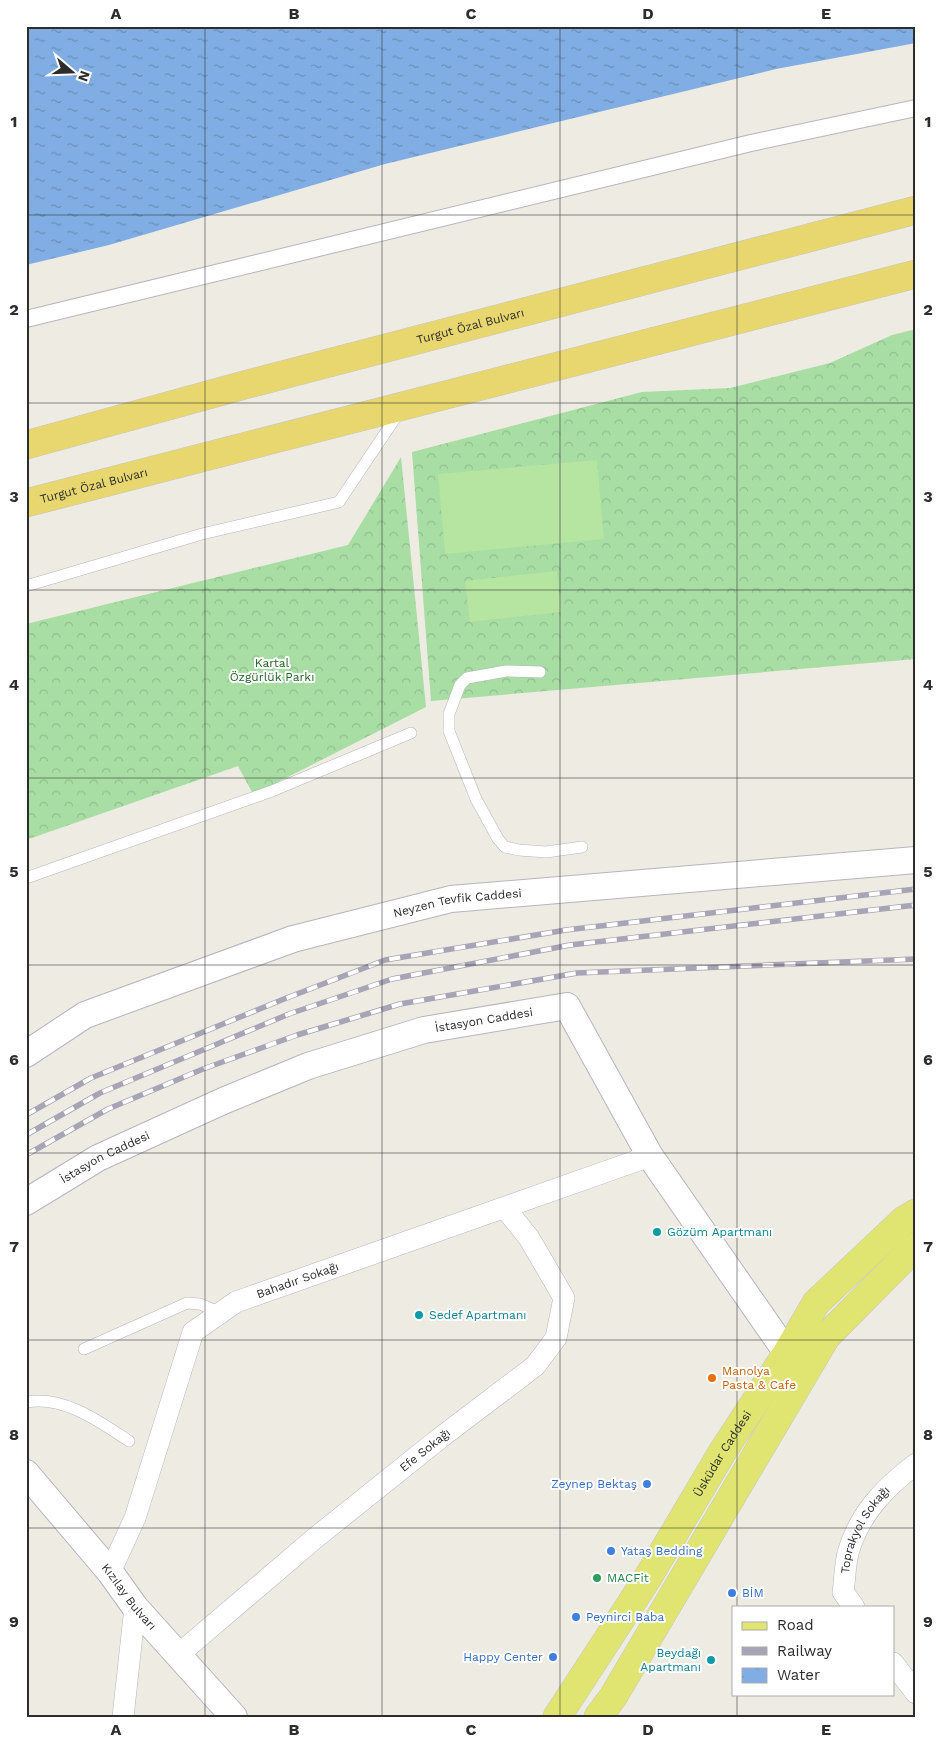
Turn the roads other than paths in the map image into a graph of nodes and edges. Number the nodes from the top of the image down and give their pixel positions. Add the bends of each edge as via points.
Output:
1 (916, 108) edge
2 (916, 210) edge
3 (916, 274) edge
4 (26, 319) edge
5 (405, 404) junction
6 (26, 445) edge
7 (26, 503) edge
8 (26, 586) edge
9 (540, 672) dead end
10 (410, 733) dead end
11 (582, 847) dead end
12 (916, 860) edge
13 (26, 878) edge
14 (26, 1054) edge
15 (650, 1156) junction
16 (26, 1202) edge
17 (505, 1208) junction
18 (916, 1213) edge
19 (916, 1246) edge
20 (222, 1313) junction
21 (84, 1349) dead end
22 (787, 1352) junction
23 (26, 1402) edge
24 (129, 1441) dead end
25 (916, 1464) edge
26 (26, 1473) edge
27 (110, 1572) junction
28 (853, 1606) edge
29 (134, 1607) junction
30 (178, 1655) junction
31 (894, 1664) edge
32 (916, 1693) edge
33 (123, 1717) edge
34 (234, 1717) edge
35 (557, 1717) edge
36 (598, 1717) edge

1 - 4 street via 741,145
2 - 6 highway, Turgut Özal Bulvarı
3 - 5 highway, Turgut Özal Bulvarı
5 - 7 highway, Turgut Özal Bulvarı
5 - 8 lane via 339,502 202,534
9 - 11 lane via 506,671 467,678 460,685 449,714 449,731 476,799 498,839 506,847 546,852
10 - 13 lane via 272,791
12 - 14 street, Neyzen Tevfik Caddesi via 451,899 293,939 85,1015
15 - 16 street, İstasyon Caddesi via 567,1006 424,1030 308,1066 98,1158
15 - 17 street, Bahadır Sokağı
15 - 22 street, İstasyon Caddesi
17 - 20 street, Bahadır Sokağı via 236,1302
17 - 30 street, Efe Sokağı via 528,1238 564,1298 556,1338 535,1366 321,1533
18 - 22 main road, Üsküdar Caddesi via 904,1220 816,1303
19 - 36 main road via 826,1337 613,1697
20 - 21 lane via 200,1304 187,1303
20 - 27 street, Bahadır Sokağı via 193,1332 135,1518
22 - 35 main road, Üsküdar Caddesi via 723,1451 642,1588
23 - 24 lane via 62,1404 104,1424
25 - 28 street, Toprakyol Sokağı via 890,1484 864,1515 848,1553 843,1592
26 - 27 street, Kızılay Bulvarı
27 - 29 street, Kızılay Bulvarı
29 - 30 street, Kızılay Bulvarı
29 - 33 street
30 - 34 street, Kızılay Bulvarı
31 - 32 street

